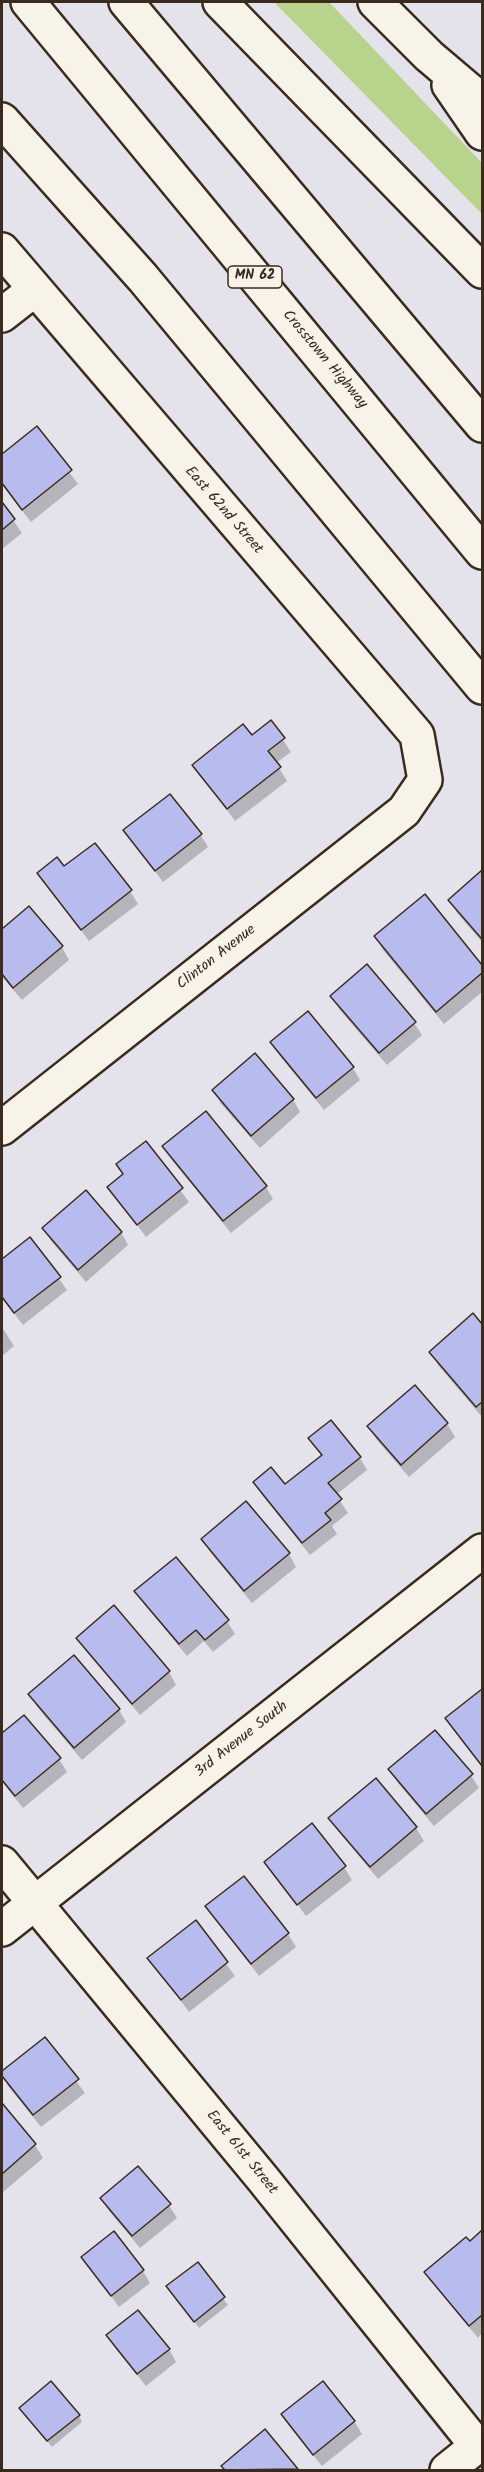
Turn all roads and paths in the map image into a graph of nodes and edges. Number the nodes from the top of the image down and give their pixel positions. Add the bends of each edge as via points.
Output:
1 (28, 2) edge
2 (126, 2) edge
3 (220, 2) edge
4 (375, 2) edge
5 (429, 56) junction
6 (483, 101) edge
7 (2, 120) edge
8 (483, 133) edge
9 (2, 250) edge
10 (483, 271) edge
11 (34, 290) junction
12 (2, 315) edge
13 (483, 425) edge
14 (483, 552) edge
15 (483, 687) edge
16 (425, 780) joint
17 (2, 1128) edge
18 (483, 1551) edge
19 (2, 1863) edge
20 (34, 1902) junction
21 (2, 1929) edge
22 (480, 2444) edge
23 (447, 2470) edge

1 - 14 main road, Crosstown Highway / MN 62
2 - 13 main road
3 - 10 main road
4 - 5 main road
5 - 6 main road
5 - 8 main road
7 - 15 main road via 143,278
9 - 11 main road, East 62nd Street
11 - 12 main road
11 - 16 main road, East 62nd Street via 417,735
16 - 17 main road, Clinton Avenue via 404,811
18 - 20 main road, 3rd Avenue South
19 - 20 main road, East 61st Street
20 - 21 main road, 3rd Avenue South
20 - 22 main road, East 61st Street
22 - 23 main road

